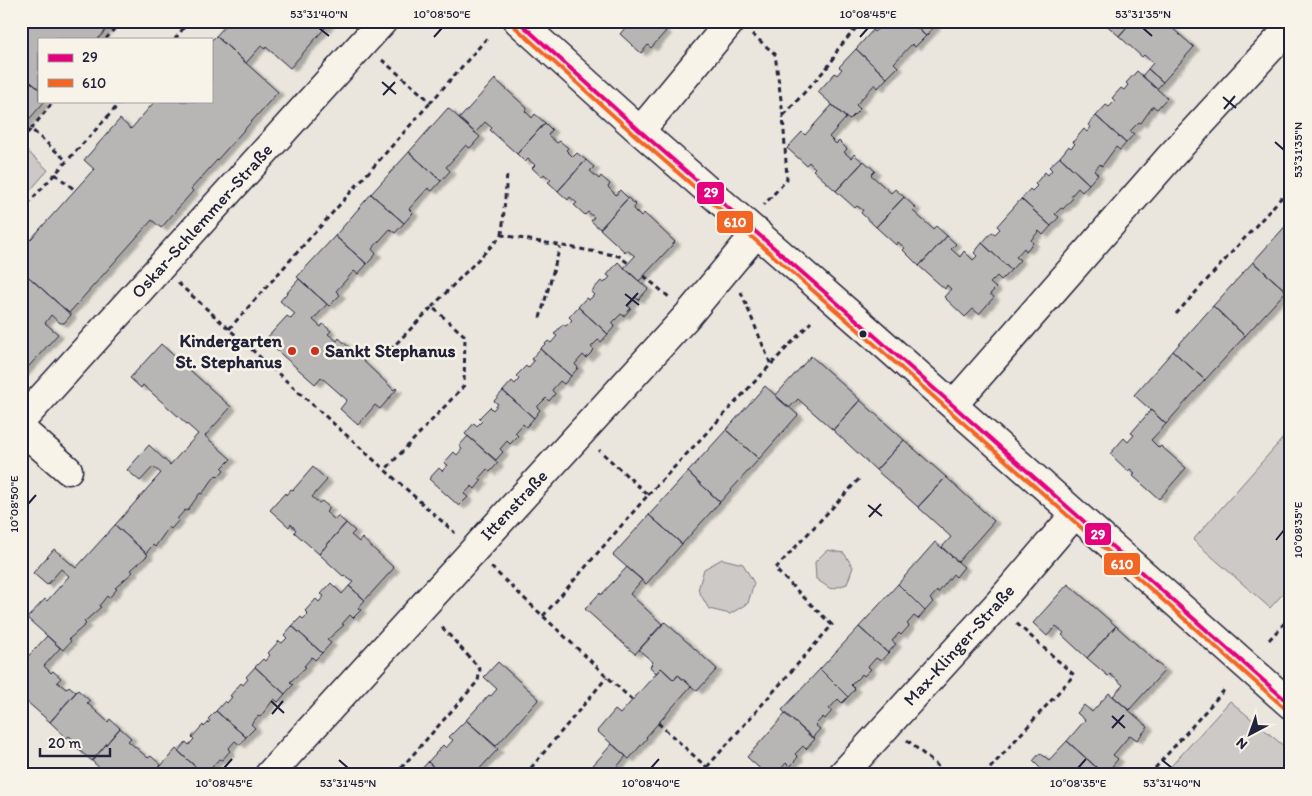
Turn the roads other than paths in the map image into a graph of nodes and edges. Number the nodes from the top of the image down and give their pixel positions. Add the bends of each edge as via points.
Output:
1 (383, 21) edge
2 (518, 21) edge
3 (738, 25) edge
4 (1291, 26) edge
5 (640, 131) junction
6 (752, 228) junction
7 (953, 405) junction
8 (21, 421) edge
9 (21, 429) edge
10 (68, 470) dead end
11 (1075, 514) junction
12 (1291, 705) edge
13 (269, 775) edge
14 (842, 775) edge

1 - 8 street, Oskar-Schlemmer-Straße
2 - 5 street
3 - 5 street
4 - 7 street via 1170,157
5 - 6 street
6 - 7 street
6 - 13 street, Ittenstraße via 689,314
7 - 11 street
9 - 10 street
11 - 12 street
11 - 14 street, Max-Klinger-Straße

